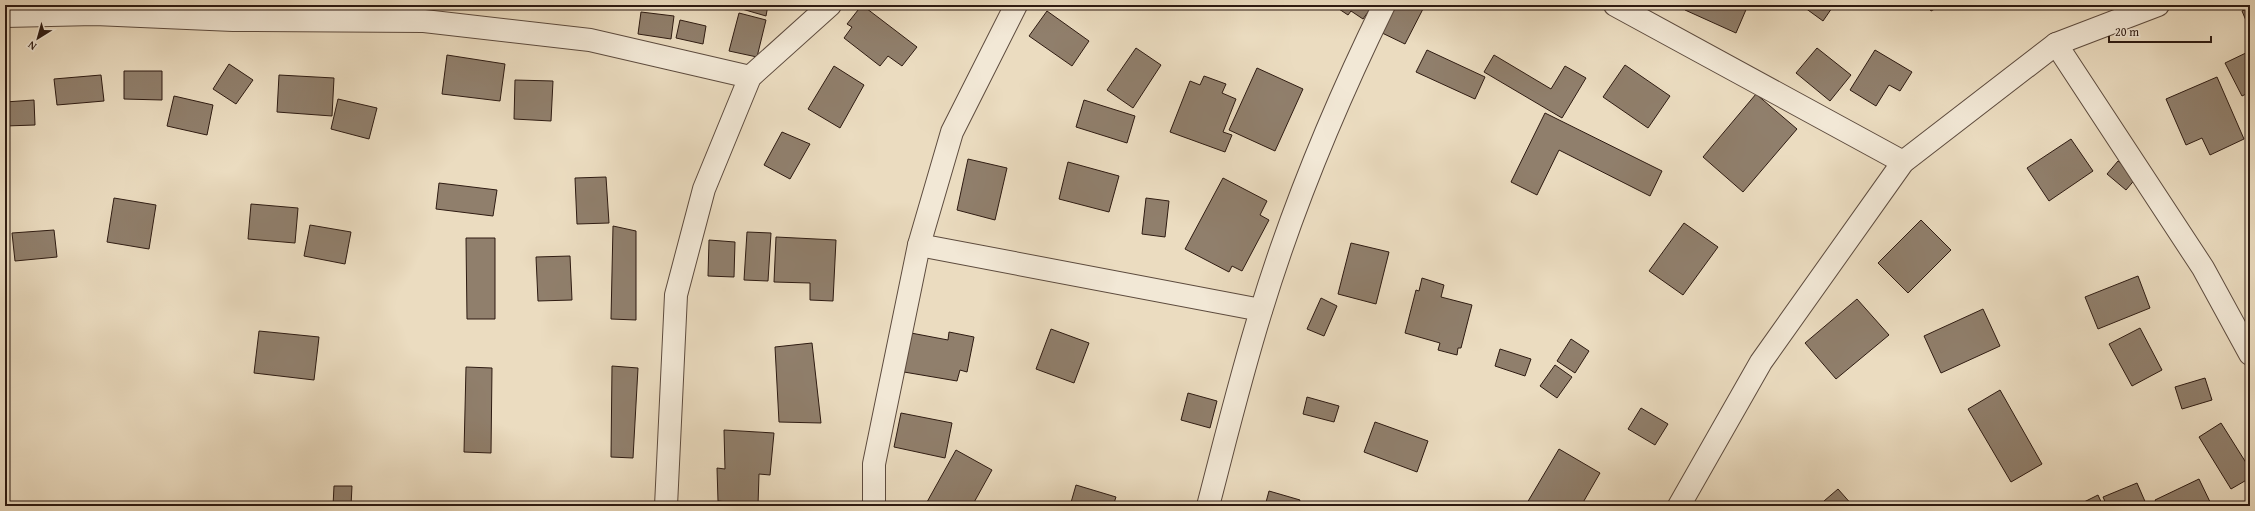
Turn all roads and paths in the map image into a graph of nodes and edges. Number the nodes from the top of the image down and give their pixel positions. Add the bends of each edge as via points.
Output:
1 (830, 5) edge
2 (1016, 5) edge
3 (1384, 5) edge
4 (1616, 5) edge
5 (2158, 5) edge
6 (95, 10) edge
7 (5, 16) edge
8 (2056, 44) junction
9 (750, 77) junction
10 (1903, 162) junction
11 (919, 245) junction
12 (1261, 310) junction
13 (2250, 354) edge
14 (666, 506) edge
15 (874, 506) edge
16 (1208, 506) edge
17 (1679, 506) edge

1 - 9 street
2 - 11 street via 952,132
3 - 12 street via 1352,68 1299,203
4 - 10 street
5 - 8 street
6 - 7 street
6 - 9 street via 233,20 424,21 590,40
8 - 10 street
8 - 13 street via 2203,268
9 - 14 street via 704,189 676,295
10 - 17 street via 1761,362
11 - 12 street
11 - 15 street via 874,464
12 - 16 street

